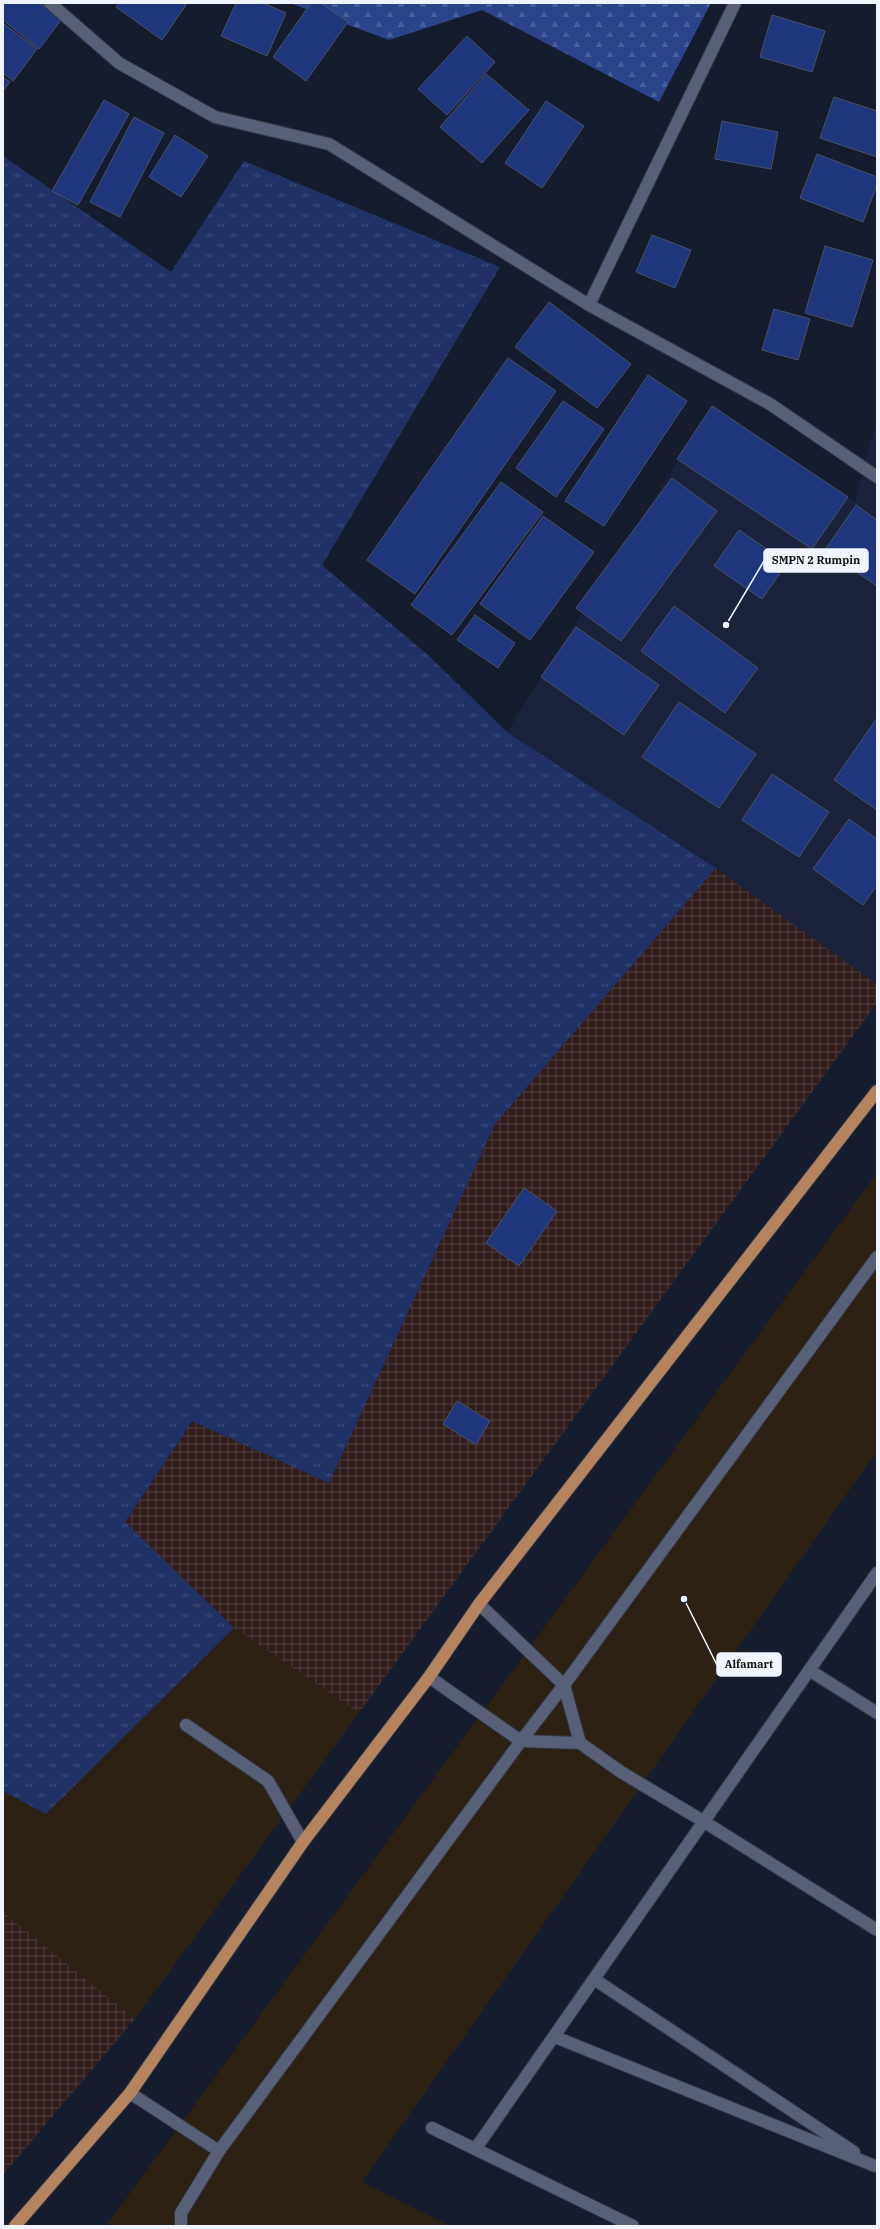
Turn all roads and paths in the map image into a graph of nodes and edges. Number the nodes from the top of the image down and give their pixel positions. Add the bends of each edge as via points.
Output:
1 (50, 3) edge
2 (735, 3) edge
3 (589, 305) junction
4 (877, 477) edge
5 (877, 1091) edge
6 (877, 1257) edge
7 (877, 1572) edge
8 (479, 1604) junction
9 (809, 1670) junction
10 (429, 1677) junction
11 (564, 1685) junction
12 (877, 1713) edge
13 (186, 1725) dead end
14 (521, 1741) junction
15 (580, 1743) junction
16 (704, 1821) junction
17 (303, 1842) junction
18 (877, 1930) edge
19 (594, 1979) junction
20 (555, 2037) junction
21 (130, 2093) junction
22 (432, 2128) dead end
23 (476, 2148) junction
24 (219, 2150) junction
25 (876, 2167) edge
26 (15, 2226) edge
27 (182, 2226) edge
28 (633, 2226) edge

1 - 3 street via 119,63 215,117 329,144
2 - 3 street
3 - 4 street via 770,404
5 - 8 main road
6 - 11 street
7 - 9 street
8 - 10 main road
8 - 11 street
9 - 12 street
9 - 16 street
10 - 14 street
10 - 17 main road
11 - 14 street
11 - 15 street
13 - 17 street via 268,1781
14 - 15 street
14 - 24 street
15 - 16 street via 621,1772
16 - 18 street
16 - 19 street
17 - 21 main road
19 - 20 street
19 - 25 street
20 - 23 street
20 - 25 street
21 - 24 street
21 - 26 main road
22 - 23 street
23 - 28 street
24 - 27 street via 181,2213

